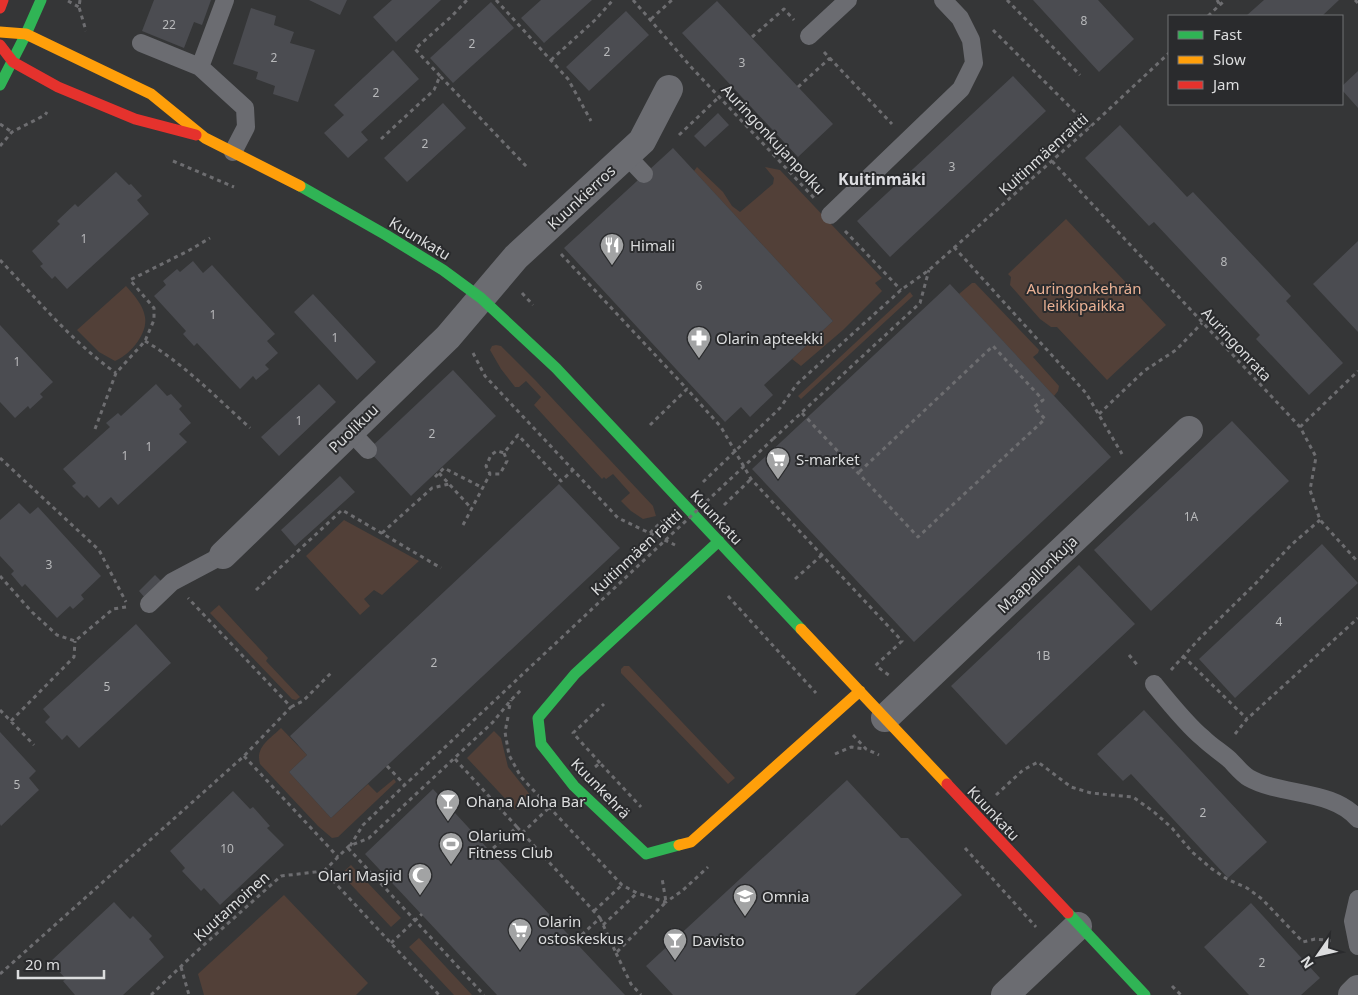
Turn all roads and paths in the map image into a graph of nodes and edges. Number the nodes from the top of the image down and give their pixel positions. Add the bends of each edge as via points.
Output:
1 (3, 0) edge
2 (41, 0) edge
3 (65, 0) edge
4 (80, 0) edge
5 (226, 0) edge
6 (467, 0) edge
7 (496, 0) edge
8 (613, 0) edge
9 (634, 0) edge
10 (672, 0) edge
11 (848, 0) edge
12 (943, 0) edge
13 (1007, 0) edge
14 (1217, 0) edge
15 (1225, 0) edge
16 (1355, 0) edge
17 (1358, 3) edge
18 (1220, 5) junction
19 (79, 6) junction
20 (0, 8) edge
21 (1209, 15) edge
22 (651, 19) junction
23 (991, 28) dead end
24 (85, 30) dead end
25 (0, 32) edge
26 (26, 34) junction
27 (809, 36) junction
28 (752, 37) dead end
29 (141, 43) dead end
30 (0, 45) edge
31 (1168, 54) edge
32 (830, 58) junction
33 (551, 60) junction
34 (13, 62) junction
35 (200, 67) junction
36 (1080, 75) dead end
37 (440, 76) junction
38 (0, 85) edge
39 (798, 87) dead end
40 (669, 89) dead end
41 (45, 115) dead end
42 (54, 115) dead end
43 (591, 121) dead end
44 (0, 124) edge
45 (1090, 127) junction
46 (12, 132) dead end
47 (205, 138) junction
48 (381, 140) dead end
49 (908, 140) junction
50 (233, 152) junction
51 (168, 158) dead end
52 (1052, 161) junction
53 (528, 167) dead end
54 (238, 189) dead end
55 (830, 215) junction
56 (210, 238) dead end
57 (954, 247) junction
58 (556, 249) dead end
59 (0, 260) edge
60 (929, 270) junction
61 (901, 290) junction
62 (481, 298) junction
63 (1202, 324) junction
64 (454, 328) junction
65 (145, 341) junction
66 (1358, 371) edge
67 (116, 373) junction
68 (687, 389) junction
69 (802, 413) junction
70 (1099, 414) junction
71 (650, 425) dead end
72 (1300, 427) junction
73 (95, 428) dead end
74 (250, 428) dead end
75 (1189, 430) dead end
76 (736, 451) junction
77 (504, 453) junction
78 (0, 458) edge
79 (574, 470) junction
80 (439, 472) junction
81 (858, 473) junction
82 (490, 474) junction
83 (1140, 475) junction
84 (435, 477) dead end
85 (751, 479) junction
86 (449, 484) junction
87 (483, 488) junction
88 (724, 505) dead end
89 (472, 509) junction
90 (1320, 520) junction
91 (463, 525) dead end
92 (382, 532) junction
93 (719, 541) junction
94 (223, 555) joint
95 (822, 555) junction
96 (696, 562) junction
97 (1358, 562) edge
98 (441, 568) dead end
99 (0, 576) edge
100 (793, 581) dead end
101 (256, 590) dead end
102 (149, 604) dead end
103 (1358, 618) edge
104 (75, 641) junction
105 (1183, 656) junction
106 (875, 666) dead end
107 (333, 671) dead end
108 (1155, 685) joint
109 (860, 691) junction
110 (604, 704) dead end
111 (291, 707) dead end
112 (0, 710) edge
113 (834, 714) junction
114 (885, 718) junction
115 (1246, 719) junction
116 (11, 721) junction
117 (34, 744) dead end
118 (866, 749) junction
119 (1222, 754) junction
120 (833, 755) dead end
121 (244, 756) dead end
122 (882, 756) dead end
123 (455, 759) junction
124 (600, 763) dead end
125 (387, 766) dead end
126 (220, 778) dead end
127 (405, 785) junction
128 (994, 797) dead end
129 (550, 808) junction
130 (1358, 819) edge
131 (517, 827) junction
132 (522, 833) junction
133 (962, 845) dead end
134 (349, 847) junction
135 (490, 851) dead end
136 (338, 857) junction
137 (711, 864) dead end
138 (324, 871) junction
139 (622, 885) junction
140 (637, 892) junction
141 (1358, 899) edge
142 (666, 902) junction
143 (594, 911) junction
144 (422, 914) dead end
145 (600, 918) junction
146 (415, 921) junction
147 (603, 925) junction
148 (1078, 926) junction
149 (575, 941) dead end
150 (391, 943) junction
151 (1358, 945) edge
152 (1055, 948) junction
153 (616, 953) junction
154 (181, 967) junction
155 (0, 974) edge
156 (1358, 989) edge
157 (151, 995) edge
158 (189, 995) edge
159 (439, 995) edge
160 (484, 995) edge
161 (641, 995) edge
162 (1005, 995) edge
163 (1145, 995) edge
164 (1352, 995) edge

1 - 20 main road
2 - 26 main road
3 - 19 path
4 - 19 path
5 - 35 lane
6 - 37 path via 415,49
7 - 33 path
8 - 33 path
9 - 22 path, Auringonkujanpolku
10 - 22 path
11 - 27 lane
12 - 49 lane via 960,18 971,40 974,63 961,89
13 - 36 path
14 - 18 path
15 - 18 path
16 - 17 path
18 - 21 path
19 - 24 path
22 - 55 path, Auringonkujanpolku via 692,68
23 - 45 path
25 - 26 main road, Kuunkatu
26 - 34 main road
26 - 47 main road, Kuunkatu via 151,94
27 - 28 path via 784,9
27 - 32 path
29 - 35 lane
30 - 34 main road, Kuunkatu
31 - 45 path, Kuitinmäenraitti
32 - 39 path
32 - 49 path
33 - 43 path via 568,79
34 - 38 main road
34 - 47 main road, Kuunkatu via 58,87 135,119
35 - 50 lane via 245,108 246,127
37 - 48 path via 434,90
37 - 53 path
40 - 62 street, Kuunkierros via 642,140 635,165 516,257
41 - 42 path
44 - 46 path
45 - 52 path, Kuitinmäenraitti
47 - 50 main road, Kuunkatu
49 - 55 lane
50 - 62 main road, Kuunkatu via 386,235
51 - 54 path
52 - 57 path, Kuitinmäenraitti
52 - 63 path, Auringonrata
55 - 61 path, Auringonkujanpolku
56 - 65 path via 130,280 154,308 154,320
57 - 60 path, Kuitinmäenraitti
57 - 70 path via 1086,393
58 - 68 path
59 - 67 path via 92,354
60 - 61 path, Kuitinmäenraitti
60 - 69 path, Kuitinmäen raitti via 920,303
61 - 76 path, Kuitinmäenraitti via 798,384 780,408
62 - 64 street, Puolikuu
62 - 93 main road, Kuunkatu via 556,368
63 - 70 path via 1176,350 1144,371
63 - 72 path, Auringonrata
64 - 79 path via 467,342 485,376
64 - 94 street, Puolikuu via 359,441
65 - 67 path
65 - 74 path via 186,369
66 - 72 path
67 - 73 path
68 - 71 path
68 - 76 path via 721,427
69 - 81 path
69 - 127 path, Kuitinmäen raitti, bridge
70 - 83 path via 1126,460
72 - 90 path, Auringonrata via 1316,457 1310,490
75 - 83 street, Maapallonkuja
76 - 85 path
77 - 79 path via 518,435 561,482
77 - 82 path via 507,461 500,474
77 - 82 path via 497,451 491,455 486,466
78 - 104 path via 99,550 129,606 113,609
79 - 96 path via 618,518 670,541
80 - 84 path
80 - 86 path
80 - 87 path via 444,468
81 - 81 path via 918,537 1045,419 1034,407 1043,400 993,346
82 - 87 path
83 - 114 street, Maapallonkuja
85 - 88 path
85 - 95 path
86 - 89 path
86 - 92 path via 432,488
87 - 89 path
89 - 91 path
90 - 97 path, Auringonrata
90 - 105 path via 1291,545
92 - 98 path
92 - 101 path via 342,510
93 - 96 main road, Kuunkehrä
93 - 109 main road, Kuunkatu
94 - 102 lane via 172,582
95 - 100 path
95 - 106 path via 902,640
96 - 113 path
96 - 113 main road, Kuunkehrä via 575,674 538,718 541,744 574,786 646,854 652,853 691,842
99 - 104 path via 57,635
103 - 115 path
104 - 116 path via 74,657
105 - 108 path
105 - 115 path
107 - 111 path via 303,701
108 - 119 lane via 1201,737
109 - 113 main road, Kuunkehrä
109 - 114 main road, Kuunkatu
110 - 124 path via 573,733
112 - 116 path
113 - 118 path
114 - 148 main road, Kuunkatu
115 - 119 path
116 - 117 path
118 - 120 path via 851,747
118 - 122 path
119 - 130 lane via 1247,777 1265,785 1336,803
121 - 136 path
123 - 129 path via 511,700 505,732 508,755 521,778
123 - 131 path
123 - 134 path via 369,838
125 - 127 path
126 - 155 path
127 - 134 path, Kuitinmäen raitti via 363,825
128 - 151 path via 1023,770 1038,762 1071,787 1133,797 1172,828 1212,869 1262,899 1303,942 1315,939
129 - 132 path
129 - 139 path
131 - 132 path
131 - 135 path
132 - 143 path
133 - 152 path
134 - 136 path
134 - 146 path
136 - 138 path
137 - 142 path
138 - 150 path
138 - 154 path, Kuutamoinen via 281,876
139 - 140 path
139 - 143 path
140 - 142 path
140 - 147 path
141 - 151 lane via 1353,921
142 - 153 path
143 - 145 path
144 - 146 path
145 - 147 path
145 - 149 path
146 - 150 path
146 - 160 path
147 - 153 path
148 - 152 street
148 - 163 main road, Kuunkatu
150 - 159 path
152 - 162 street
153 - 161 path via 631,984
154 - 157 path, Kuutamoinen
154 - 158 path
156 - 164 street

